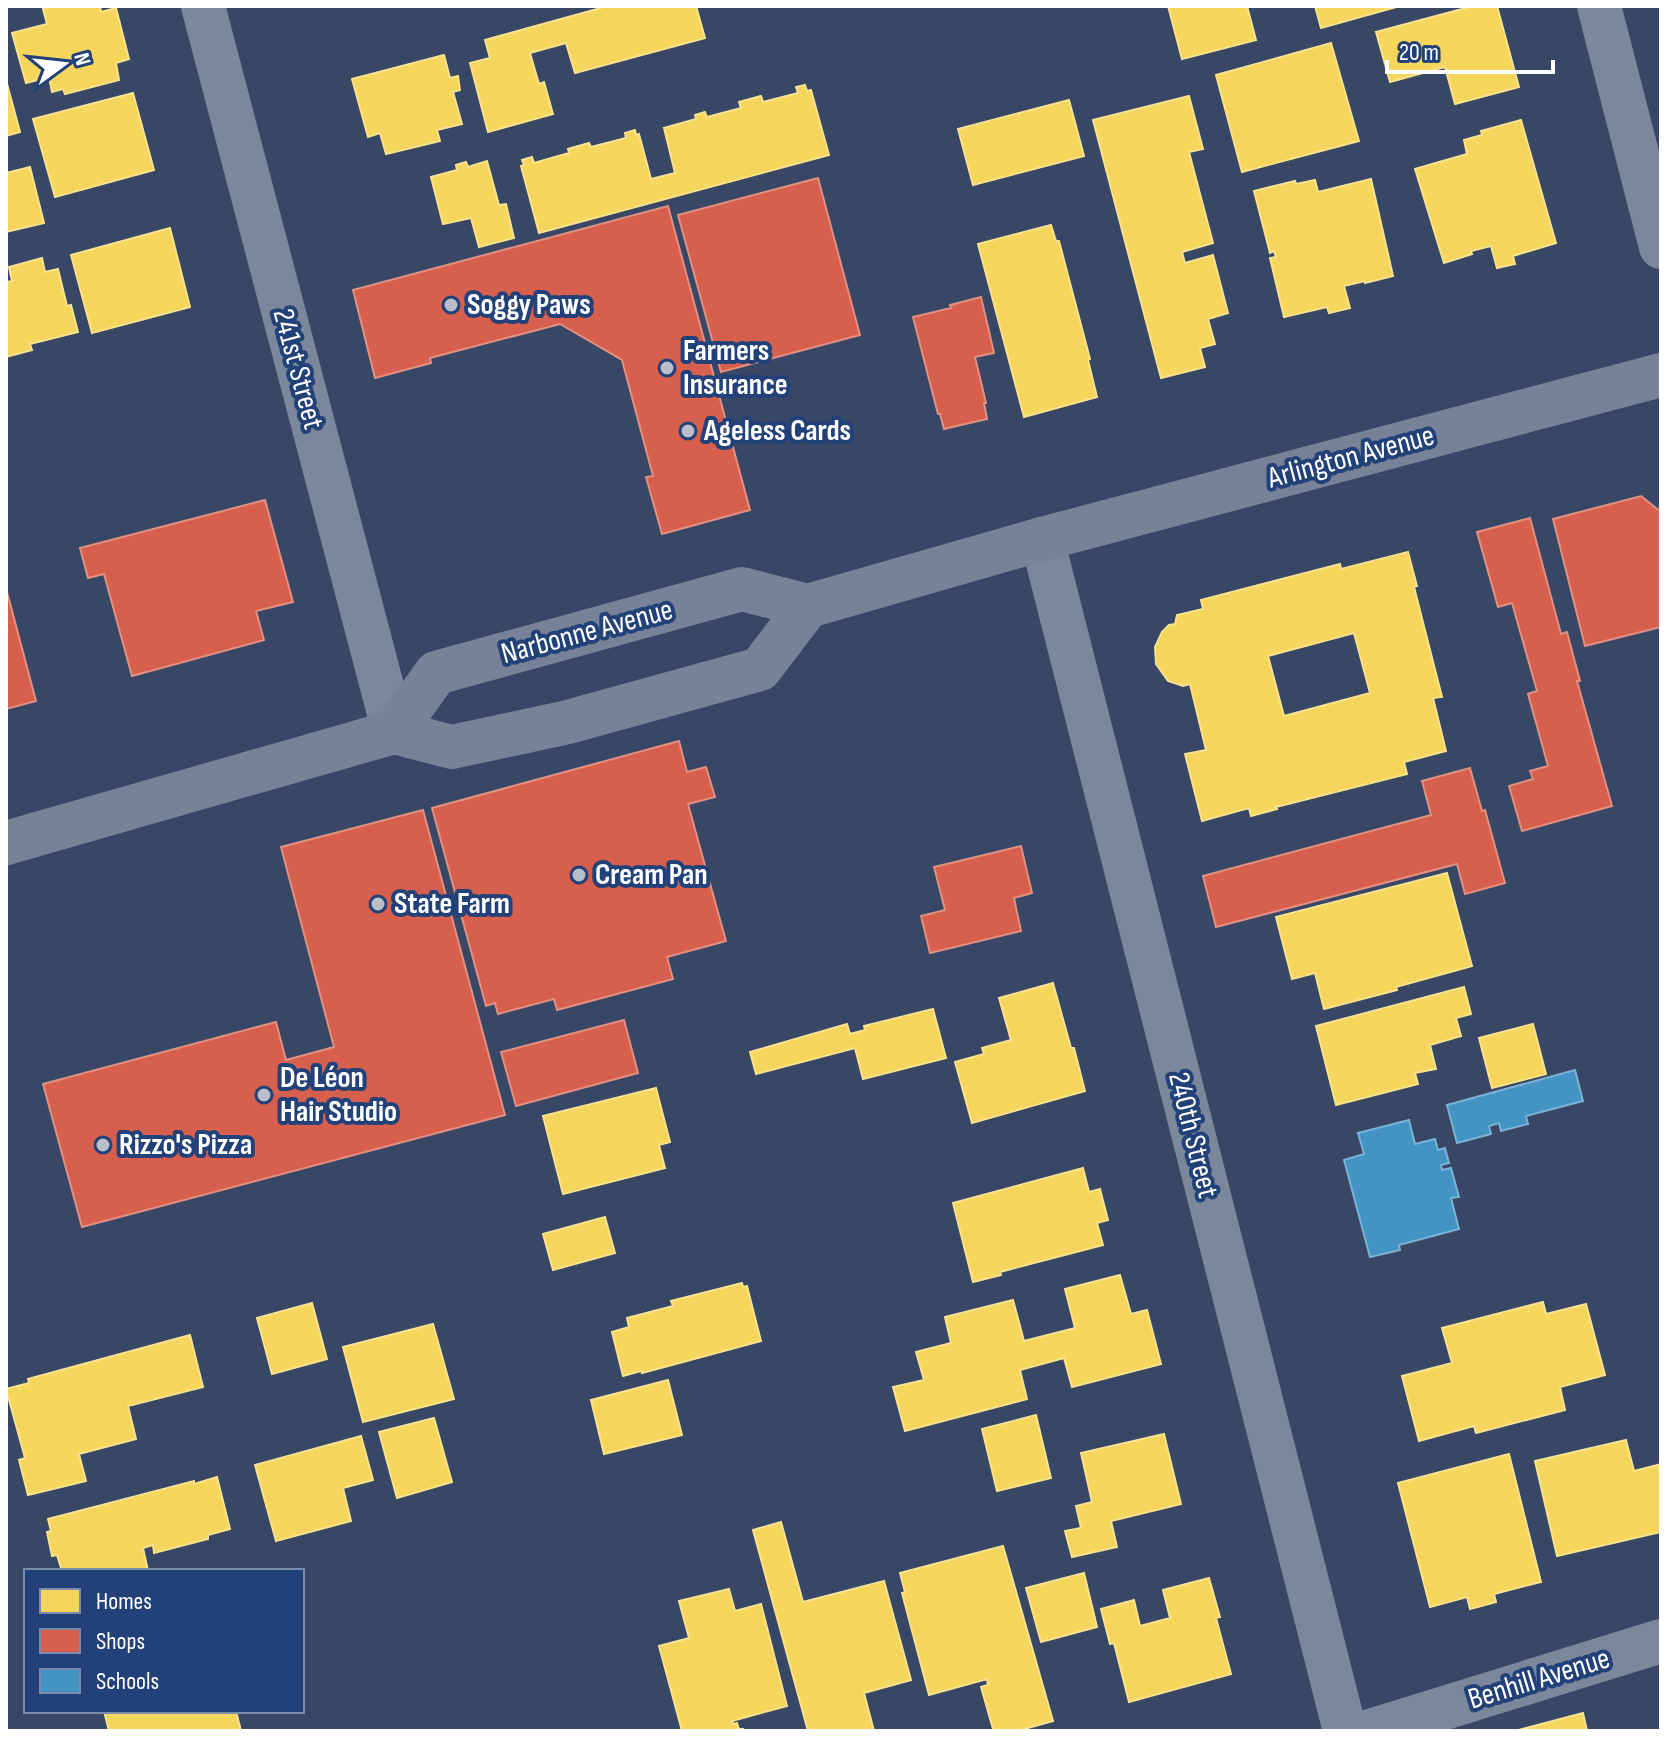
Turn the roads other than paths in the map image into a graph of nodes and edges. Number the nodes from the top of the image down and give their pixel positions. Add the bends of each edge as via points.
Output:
1 (203, 6) edge
2 (1599, 6) edge
3 (1661, 247) edge
4 (1661, 375) edge
5 (1042, 539) junction
6 (808, 606) junction
7 (394, 732) junction
8 (6, 843) edge
9 (1661, 1641) edge
10 (1345, 1731) edge
11 (1370, 1731) edge

1 - 7 street, 241st Street
2 - 3 street
4 - 5 main road, Arlington Avenue
5 - 6 main road
5 - 10 street, 240th Street
6 - 7 main road via 760,669 568,722 452,747
6 - 7 main road, Narbonne Avenue via 742,589 436,673
7 - 8 main road
9 - 11 street, Benhill Avenue

